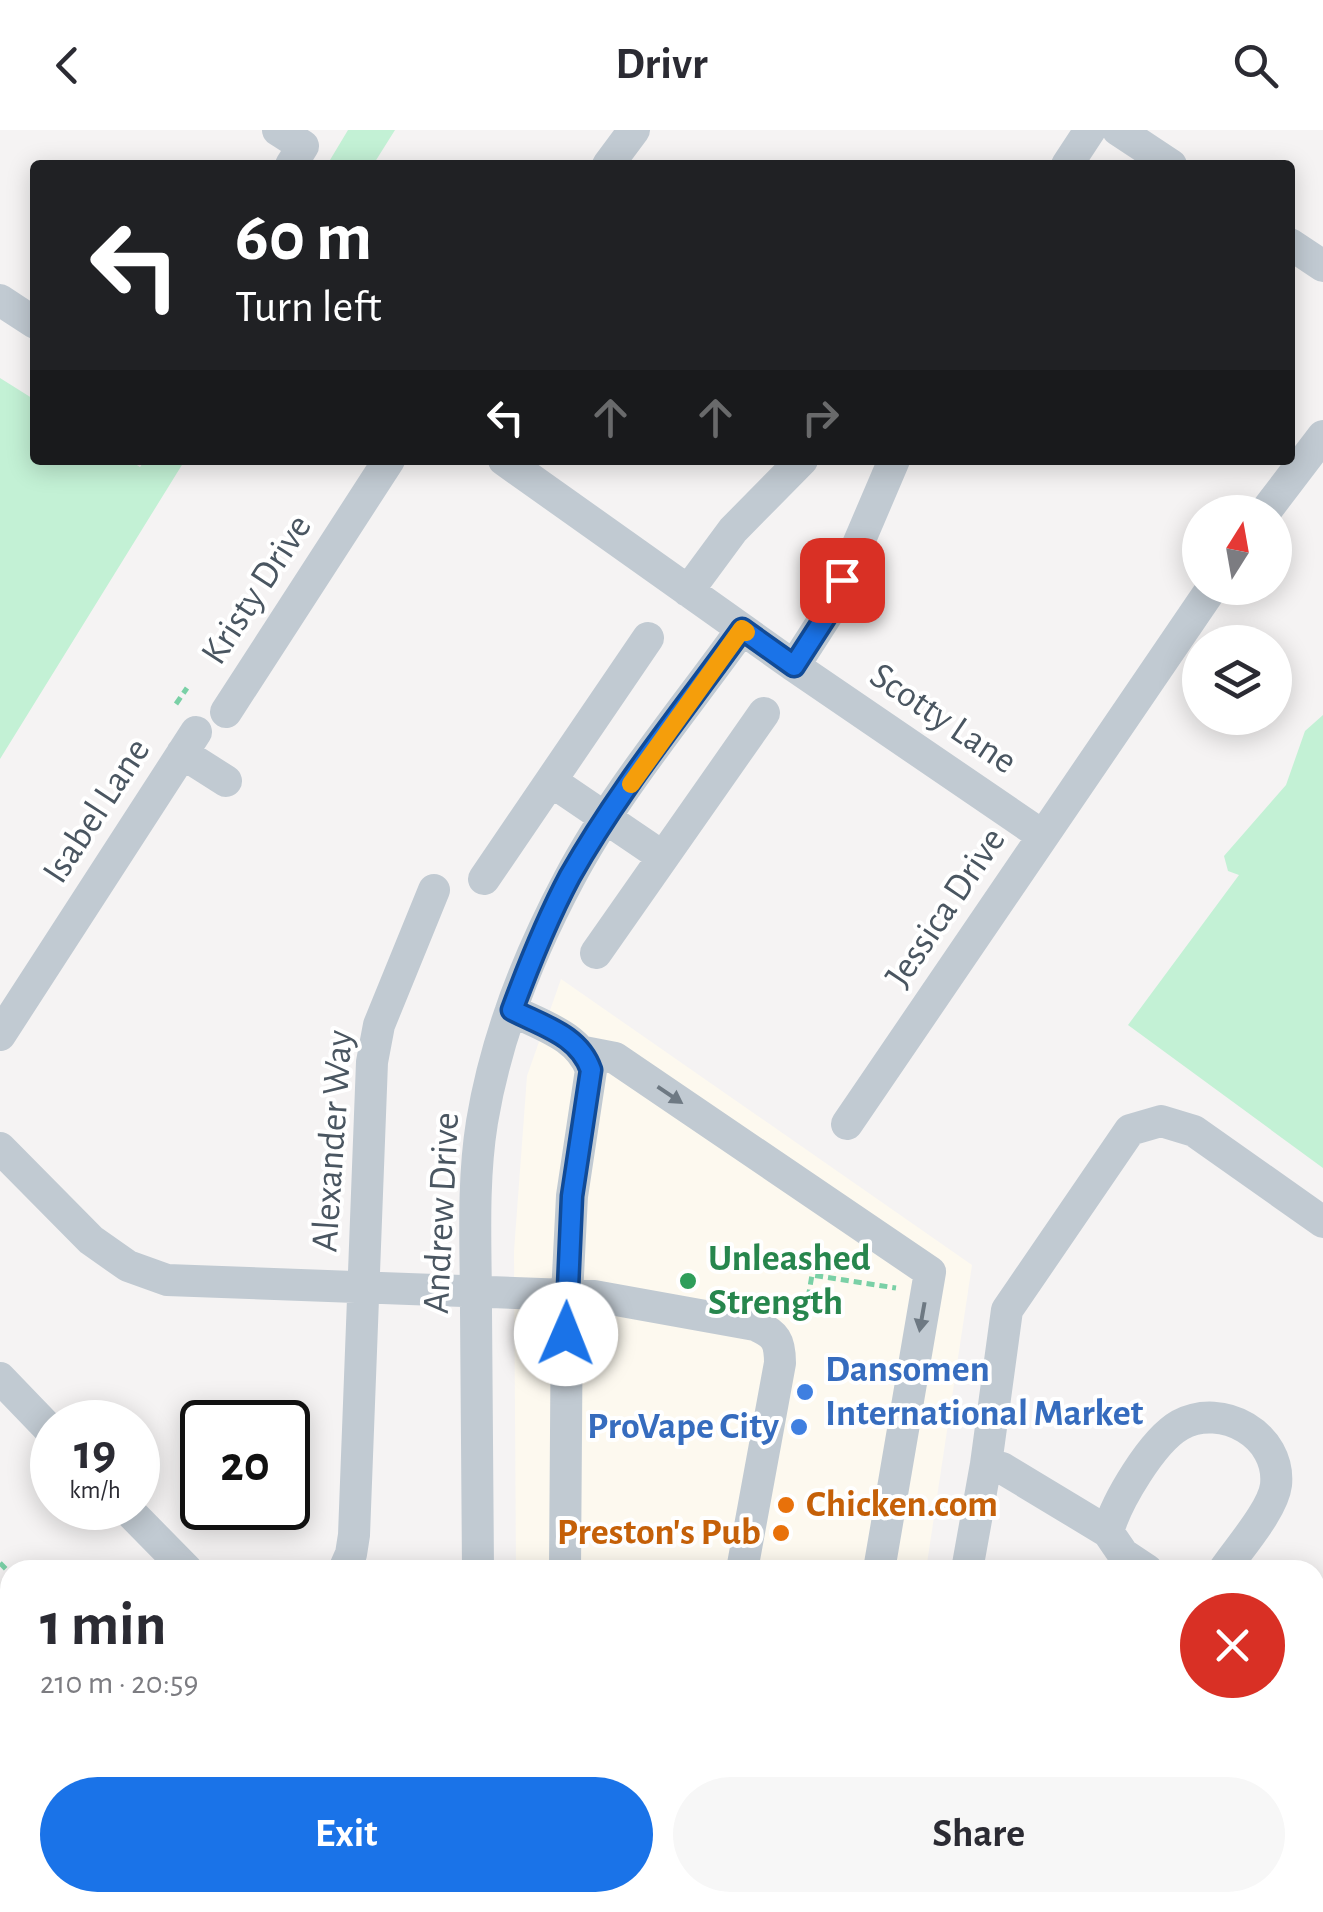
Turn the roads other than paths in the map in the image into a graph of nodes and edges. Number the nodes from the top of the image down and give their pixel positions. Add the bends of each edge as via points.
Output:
1 (278, 130) edge
2 (634, 130) edge
3 (1090, 130) edge
4 (1118, 130) edge
5 (294, 160) edge
6 (612, 160) edge
7 (1070, 160) edge
8 (1163, 160) edge
9 (1295, 247) edge
10 (1323, 266) edge
11 (0, 300) edge
12 (30, 320) edge
13 (1323, 436) edge
14 (385, 465) edge
15 (511, 465) edge
16 (797, 465) edge
17 (892, 465) edge
18 (1278, 495) edge
19 (688, 591) junction
20 (1200, 605) edge
21 (742, 629) junction
22 (648, 638) dead end
23 (794, 666) junction
24 (226, 712) dead end
25 (764, 713) dead end
26 (226, 781) dead end
27 (551, 781) junction
28 (606, 818) junction
29 (1043, 836) junction
30 (663, 856) junction
31 (484, 879) dead end
32 (434, 890) dead end
33 (596, 953) dead end
34 (512, 1010) junction
35 (0, 1035) edge
36 (584, 1052) junction
37 (848, 1124) dead end
38 (0, 1148) edge
39 (1323, 1222) edge
40 (363, 1288) junction
41 (476, 1292) junction
42 (566, 1295) junction
43 (0, 1378) edge
44 (30, 1409) edge
45 (986, 1464) junction
46 (148, 1530) edge
47 (1108, 1532) junction
48 (177, 1560) edge
49 (348, 1560) edge
50 (478, 1560) edge
51 (565, 1560) edge
52 (744, 1560) edge
53 (881, 1560) edge
54 (969, 1560) edge
55 (1131, 1560) edge
56 (1231, 1560) edge

1 - 5 street via 303,146
2 - 6 street
3 - 7 street
4 - 8 street
9 - 10 street
11 - 12 street
13 - 18 street
14 - 24 street, Kristy Drive
15 - 19 street, Scotty Lane
16 - 19 street via 732,530
17 - 23 street via 830,610
19 - 21 street, Scotty Lane
20 - 29 street, Jessica Drive
21 - 23 street, Scotty Lane
21 - 28 street, Andrew Drive
22 - 27 street
23 - 29 street, Scotty Lane
25 - 30 street
26 - 35 street, Isabel Lane via 189,742
27 - 28 street
27 - 31 street
28 - 30 street
28 - 34 street, Andrew Drive via 545,926
29 - 37 street, Jessica Drive
30 - 33 street
32 - 40 street, Alexander Way via 375,1042
34 - 36 street
34 - 41 street, Andrew Drive via 482,1121
36 - 42 street via 591,1070
36 -> 53 street via 615,1058 930,1272
38 - 40 street via 92,1240 128,1266 167,1280
39 - 45 street via 1194,1132 1161,1121 1130,1130 1008,1310
40 - 41 street
40 - 49 street, Alexander Way
41 - 42 street
41 - 50 street, Andrew Drive
42 - 51 street
42 - 52 street via 755,1325 776,1336 780,1363
43 - 44 street
45 - 47 street
45 - 54 street
46 - 48 street
47 - 55 street
47 - 56 street via 1113,1513 1158,1444 1204,1416 1229,1420 1264,1442 1276,1486

